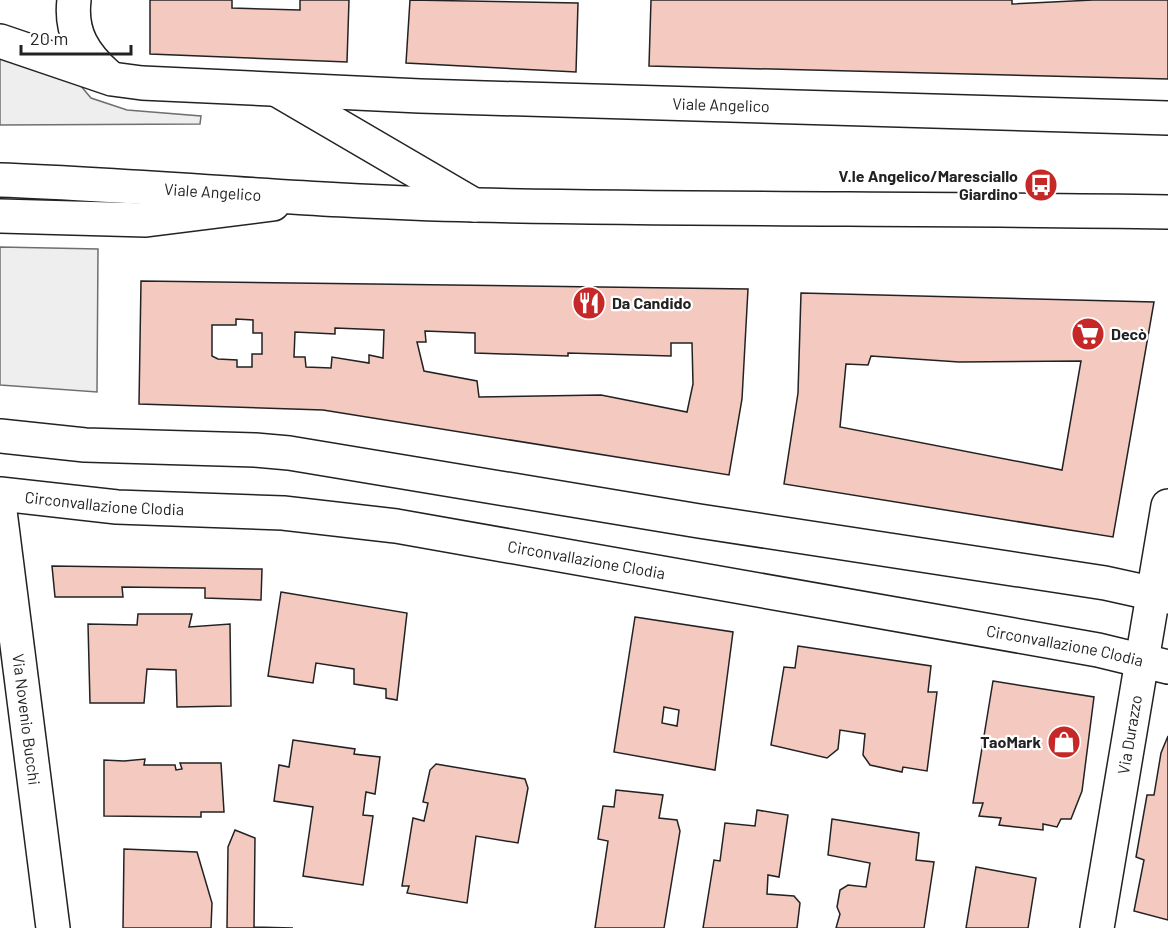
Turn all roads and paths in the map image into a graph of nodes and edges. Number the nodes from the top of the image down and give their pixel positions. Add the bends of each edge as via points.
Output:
1 (74, 0) edge
2 (0, 41) edge
3 (112, 79) junction
4 (274, 88) junction
5 (1168, 118) edge
6 (0, 180) edge
7 (315, 199) junction
8 (474, 205) junction
9 (1168, 212) edge
10 (0, 216) edge
11 (0, 436) edge
12 (0, 494) edge
13 (1168, 506) edge
14 (0, 511) edge
15 (1161, 595) edge
16 (1155, 664) edge
17 (53, 928) edge
18 (1097, 928) edge

1 - 3 street via 73,22 83,51
2 - 3 street, Viale Angelico
3 - 4 street, Viale Angelico
4 - 5 street, Viale Angelico via 420,96
4 - 8 street, Viale Angelico
6 - 7 street, Viale Angelico
7 - 8 street, Viale Angelico
7 - 10 street, Viale Angelico via 146,219
8 - 9 street, Viale Angelico
11 - 15 street via 85,445 289,453
12 - 16 street, Circonvallazione Clodia via 106,506 283,513 396,526 1098,650
13 - 15 street, Via Durazzo
14 - 17 street, Via Novenio Bucchi
15 - 16 street, Via Durazzo
16 - 18 street, Via Durazzo

